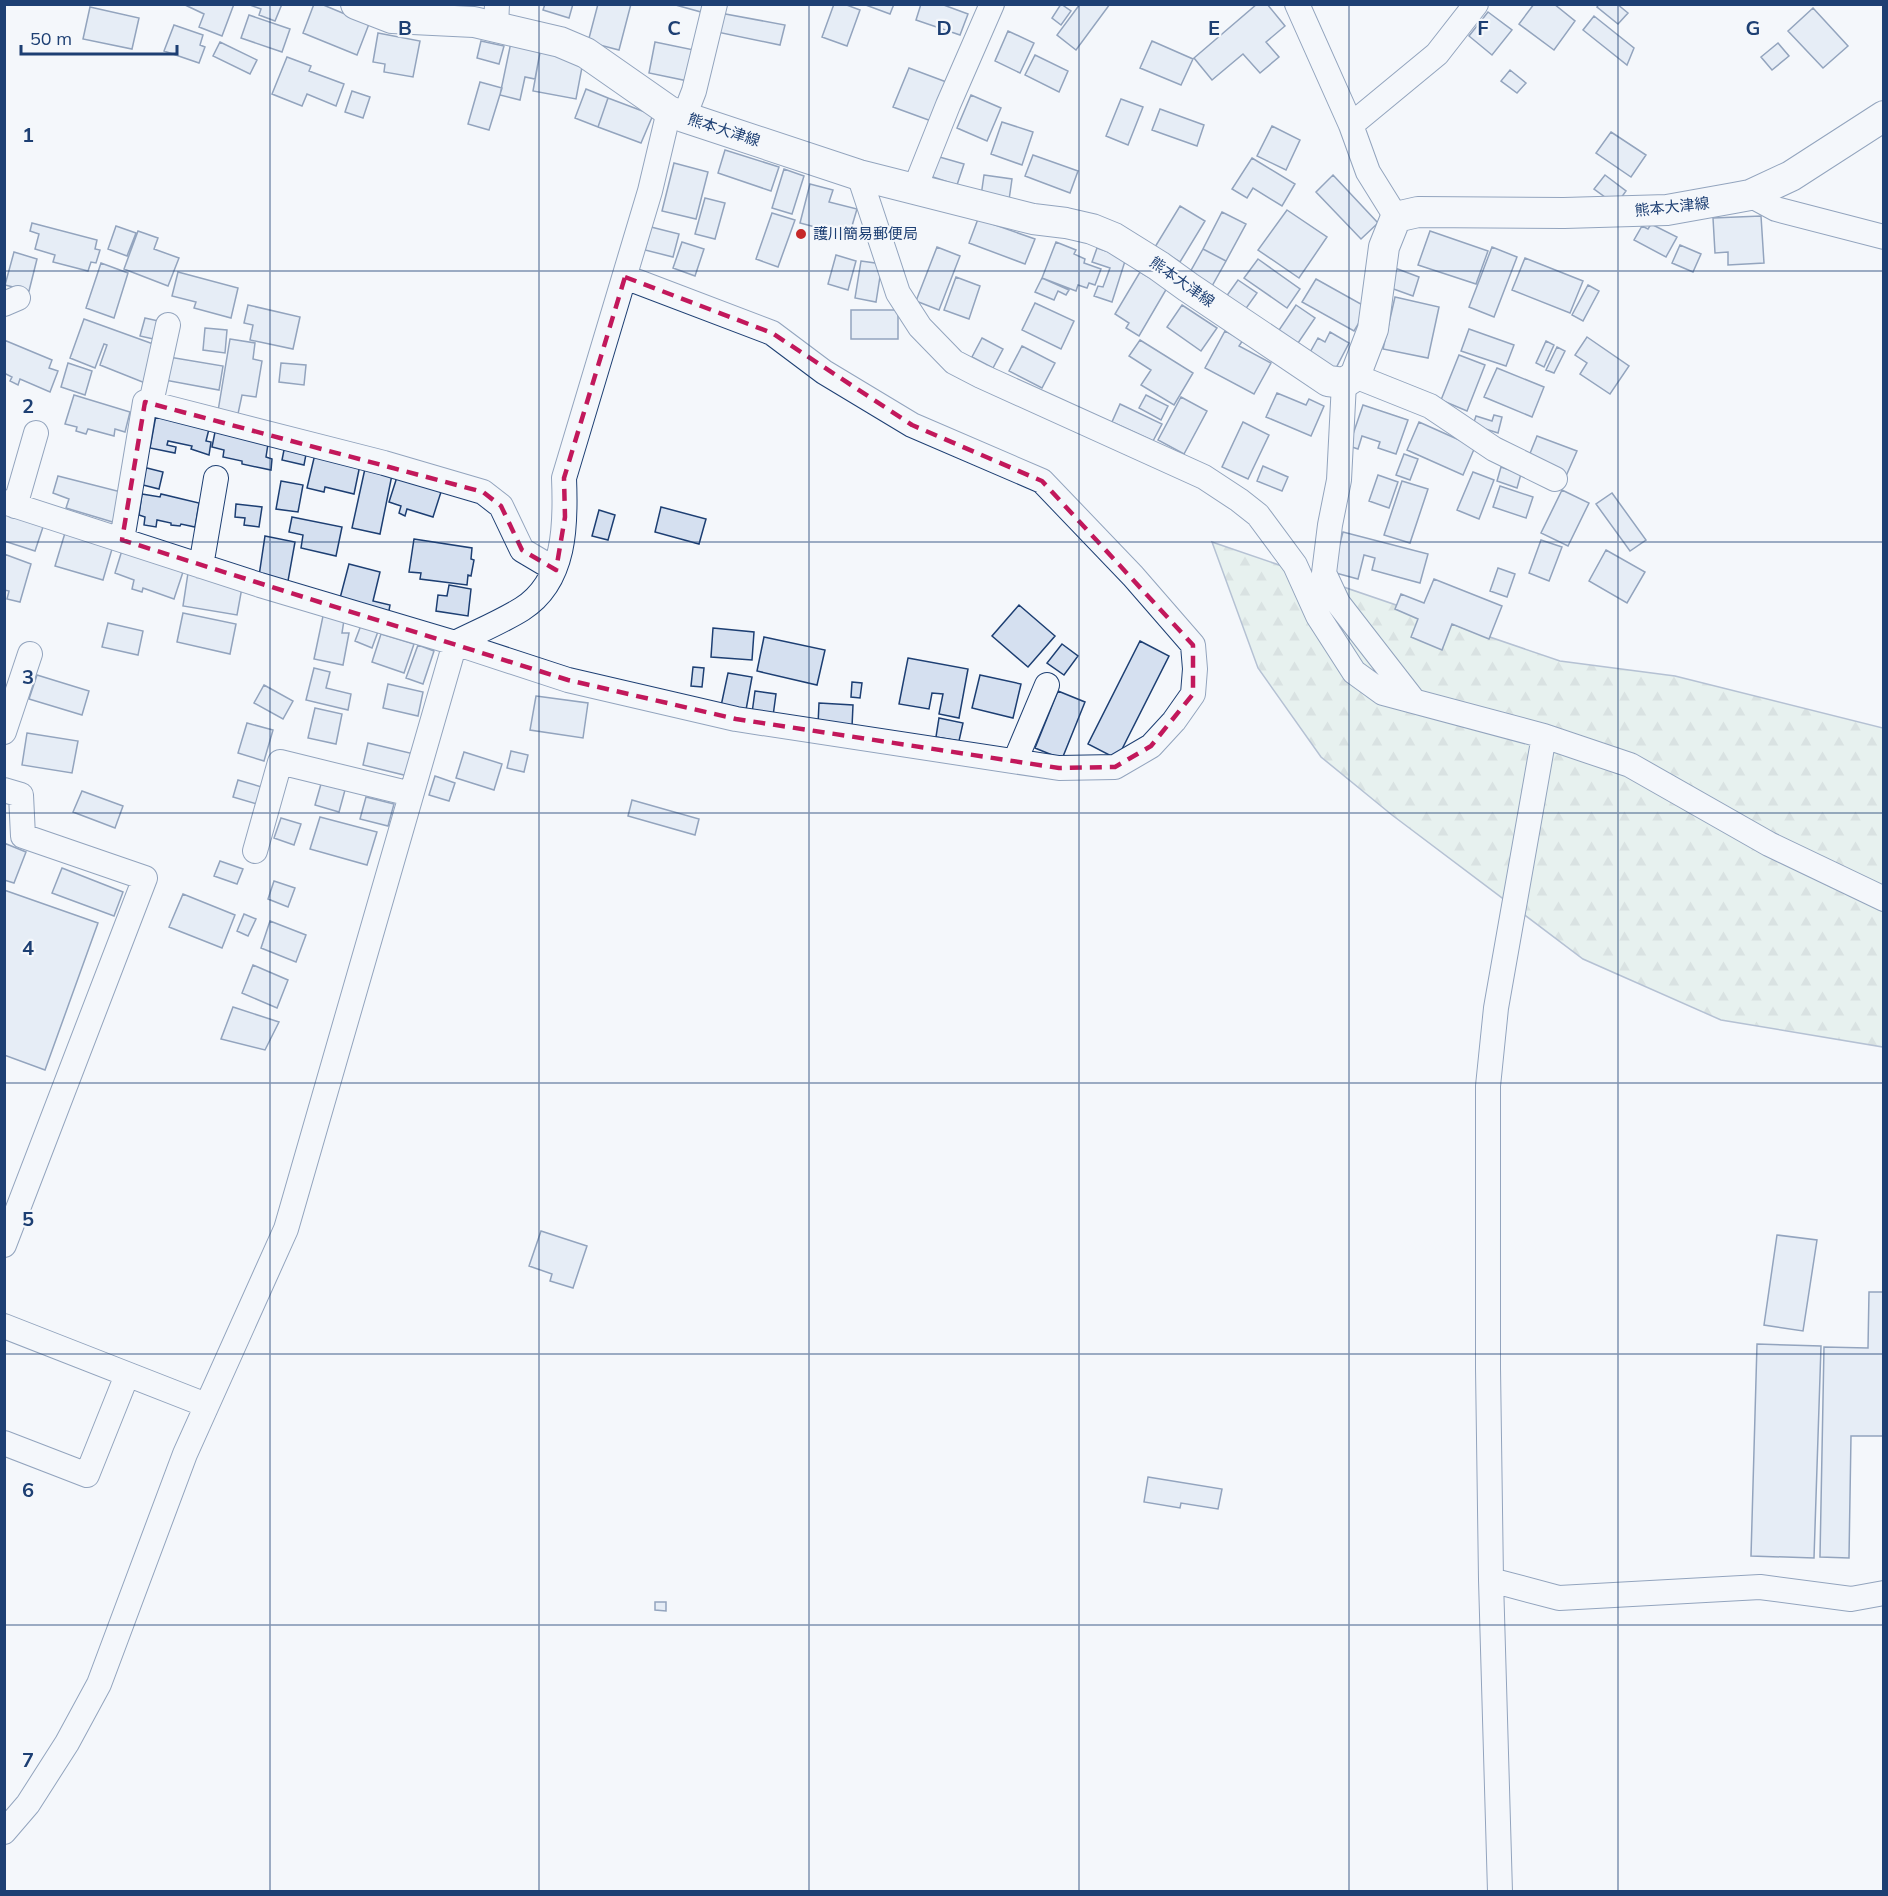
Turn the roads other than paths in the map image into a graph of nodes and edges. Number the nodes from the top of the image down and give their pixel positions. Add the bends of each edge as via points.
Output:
1 (356, 4) edge
2 (715, 4) edge
3 (992, 4) edge
4 (1297, 4) edge
5 (1476, 4) edge
6 (497, 15) edge
7 (677, 114) junction
8 (1884, 116) edge
9 (1351, 125) junction
10 (859, 175) junction
11 (915, 189) junction
12 (1750, 195) junction
13 (1396, 217) junction
14 (1884, 237) edge
15 (625, 277) junction
16 (168, 325) dead end
17 (1350, 380) junction
18 (151, 403) junction
19 (36, 433) dead end
20 (216, 478) dead end
21 (1555, 478) dead end
22 (10, 504) edge
23 (122, 540) junction
24 (201, 566) junction
25 (554, 569) junction
26 (455, 643) junction
27 (30, 654) dead end
28 (1047, 685) dead end
29 (1414, 701) junction
30 (4, 732) edge
31 (1544, 736) junction
32 (1015, 761) junction
33 (4, 790) edge
34 (411, 794) junction
35 (255, 850) dead end
36 (1884, 899) edge
37 (4, 1245) edge
38 (4, 1326) edge
39 (127, 1375) junction
40 (206, 1405) junction
41 (4, 1443) edge
42 (1491, 1580) junction
43 (1884, 1593) edge
44 (4, 1832) edge
45 (1500, 1892) edge

1 - 6 main road, 熊本大津線 via 392,18 474,22
2 - 7 street via 694,91
3 - 11 street
4 - 9 street
5 - 9 street via 1437,54
6 - 7 main road, 熊本大津線 via 586,53
7 - 10 main road, 熊本大津線
7 - 15 street
8 - 12 main road, 熊本大津線 via 1791,176
9 - 13 street via 1368,172
10 - 11 main road, 熊本大津線
10 - 29 street via 898,293 920,327 954,362 1204,477 1239,500 1258,515 1295,565 1318,616 1354,672 1383,693
11 - 17 main road, 熊本大津線 via 1033,219 1083,227 1114,238 1328,381
12 - 13 main road, 熊本大津線 via 1667,210 1418,212
12 - 14 street via 1776,209
13 - 17 main road via 1384,248 1373,329
15 - 25 street via 564,478 565,517
15 - 32 street via 772,333 824,372 912,425 1042,481 1193,645 1193,694 1151,746 1115,767 1059,768
16 - 18 street
17 - 21 street via 1430,406 1494,449
17 - 29 street via 1324,573 1338,603
18 - 23 street via 145,402
18 - 25 street via 483,492 501,506 522,550
19 - 22 street
20 - 24 street
22 - 23 street
23 - 24 street
24 - 26 street
25 - 26 street via 537,597
26 - 32 street via 568,680 736,719
26 - 34 street
27 - 30 street
28 - 32 street
29 - 31 street
31 - 36 street via 1630,765 1769,844
31 - 42 street via 1496,1008 1488,1086
33 - 37 street via 21,795 23,836 145,878
34 - 35 street via 280,762
34 - 40 street via 286,1229
38 - 39 street
39 - 40 street
39 - 41 street via 87,1475
40 - 44 street via 99,1684 28,1804
42 - 43 street via 1559,1598 1760,1587 1851,1599
42 - 45 street

